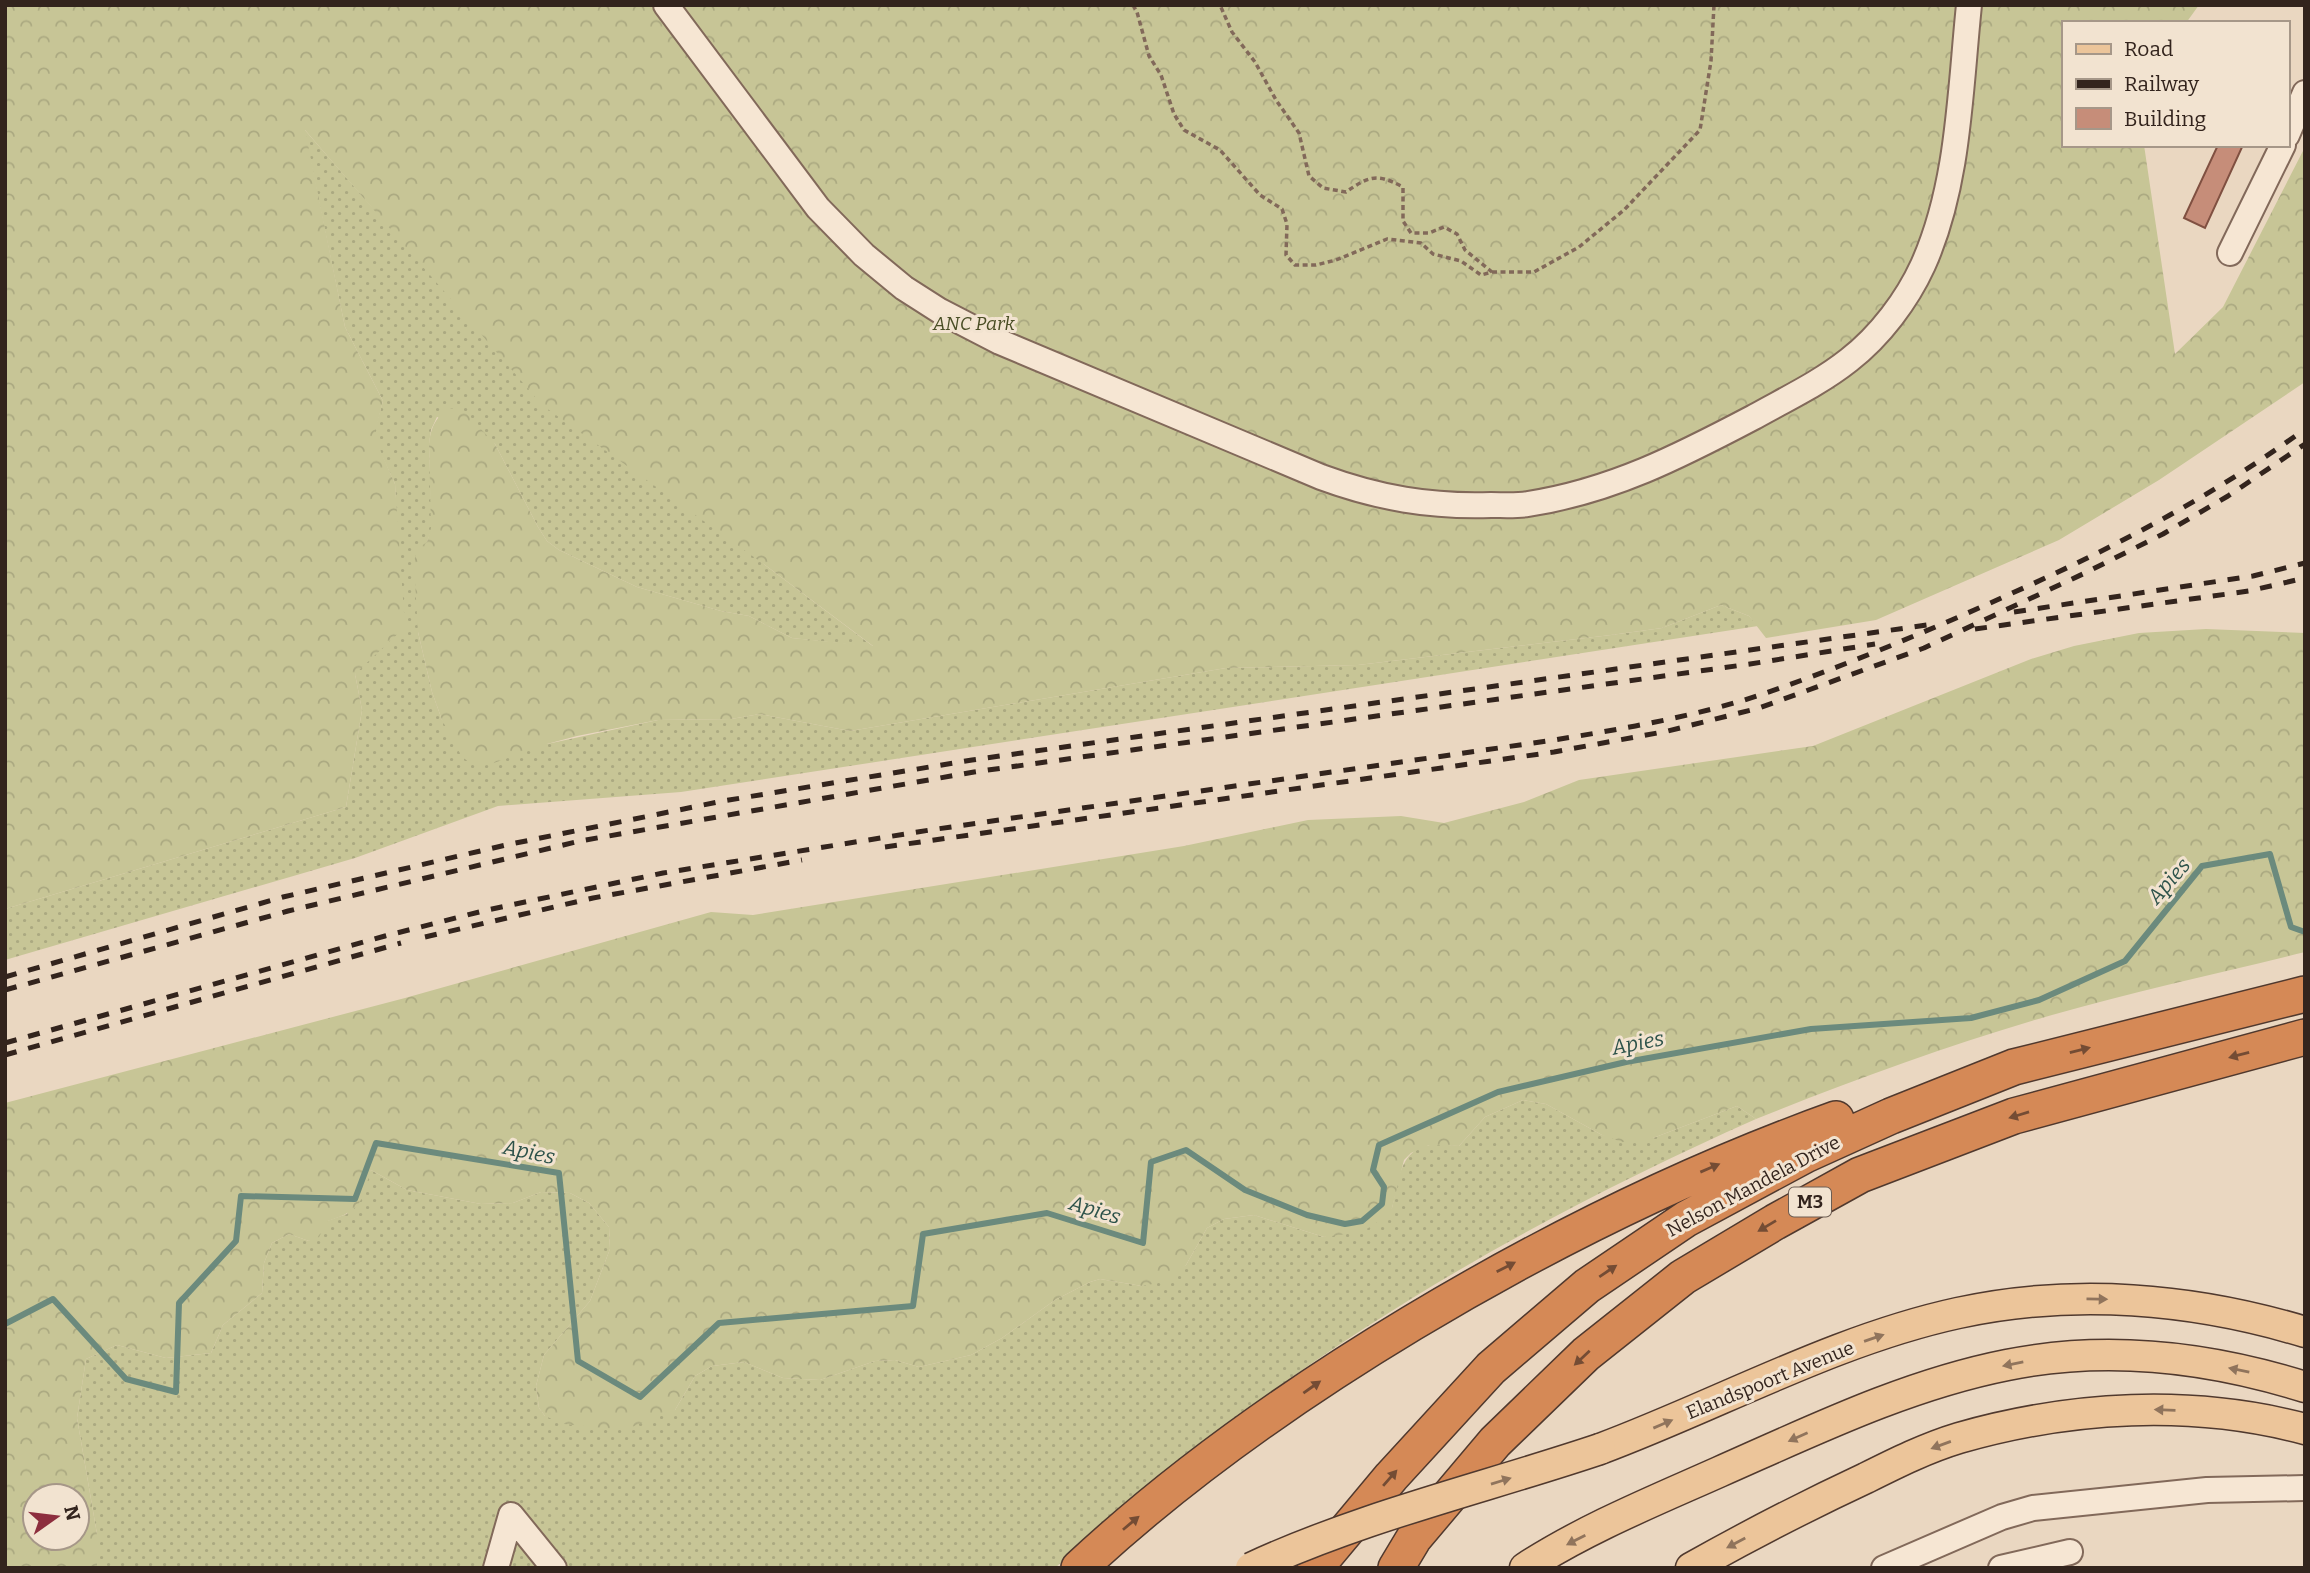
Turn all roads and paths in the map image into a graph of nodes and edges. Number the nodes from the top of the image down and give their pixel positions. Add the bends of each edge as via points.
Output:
1 (666, 5) edge
2 (1133, 5) edge
3 (1220, 5) edge
4 (1714, 5) edge
5 (1969, 5) edge
6 (2305, 93) edge
7 (2289, 130) edge
8 (2282, 147) edge
9 (2230, 253) dead end
10 (1492, 272) junction
11 (2305, 994) edge
12 (2305, 1037) edge
13 (2014, 1067) junction
14 (2305, 1332) edge
15 (2305, 1387) edge
16 (2305, 1429) edge
17 (2298, 1491) edge
18 (1414, 1538) junction
19 (2070, 1552) dead end
20 (496, 1568) edge
21 (554, 1568) edge
22 (1079, 1568) edge
23 (1251, 1568) edge
24 (1315, 1568) edge
25 (1389, 1568) edge
26 (1395, 1568) edge
27 (1525, 1568) edge
28 (1691, 1568) edge
29 (1884, 1568) edge
30 (2001, 1568) edge

1 - 5 street via 818,208 864,255 940,312 1000,342 1361,492 1404,502 1467,506 1527,505 1606,487 1664,464 1815,383 1875,336 1923,266 1941,216 1954,146
2 - 10 path via 1174,114 1184,130 1220,150 1260,195 1282,209 1287,224 1286,255 1295,265 1336,260 1387,239 1421,243 1433,254 1461,261 1481,275
3 - 10 path via 1299,133 1309,176 1323,188 1346,192 1365,179 1387,179 1403,187 1403,221 1411,233 1444,227 1457,234 1465,250
4 - 10 path via 1700,130 1624,210 1580,247 1534,272
6 - 7 street
8 - 9 street
13 -> 11 highway, Nelson Mandela Drive / M3
12 -> 18 highway, Nelson Mandela Drive / M3 via 2014,1116 1860,1175 1775,1222 1684,1277 1586,1354 1495,1442
22 -> 13 highway via 1204,1461 1349,1362 1495,1273 1654,1192 1767,1143 1897,1097
24 -> 13 highway, Nelson Mandela Drive / M3 via 1491,1368 1587,1286 1686,1219 1805,1155
23 -> 14 main road, Elandspoort Avenue, bridge via 1391,1515 1600,1449 1848,1347 1957,1313 2095,1298 2207,1308
15 -> 27 main road via 2224,1367 2132,1356 2066,1357 1990,1368 1813,1430 1628,1513
16 -> 28 main road via 2253,1418 2147,1409 2021,1423 1957,1439 1908,1458
17 - 29 street via 2207,1490 2034,1508 2002,1517
18 - 25 highway
18 - 26 highway, Nelson Mandela Drive / M3
19 - 30 street
20 - 21 street via 511,1515

